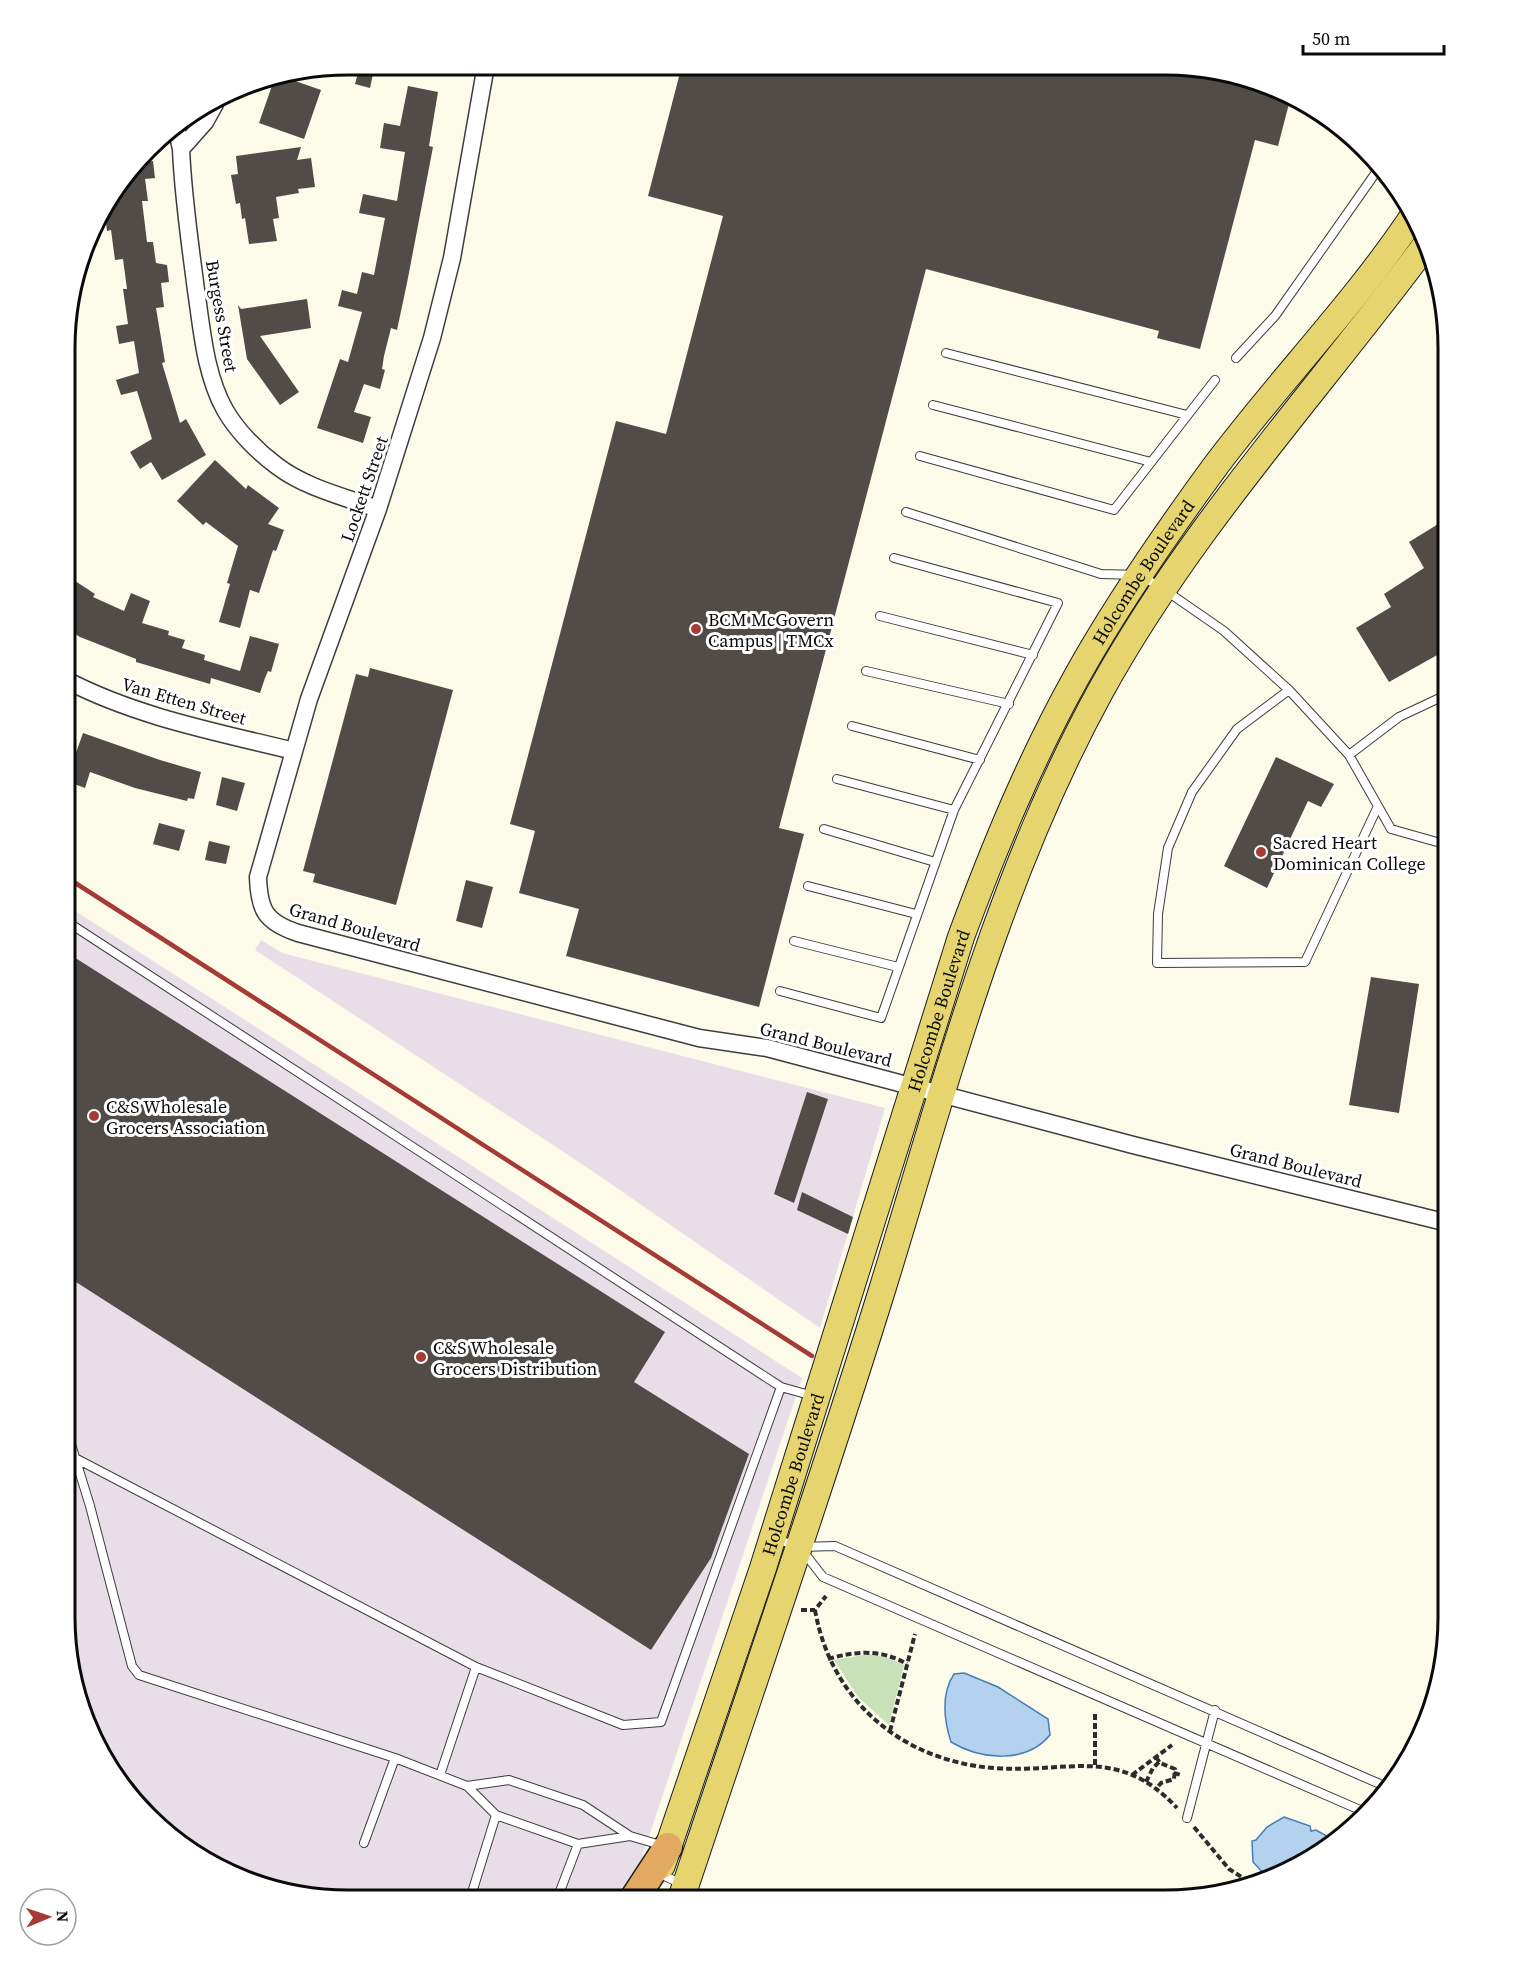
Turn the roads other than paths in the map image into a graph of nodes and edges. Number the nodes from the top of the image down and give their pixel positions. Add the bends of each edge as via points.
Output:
1 (484, 75) edge
2 (210, 112) edge
3 (178, 135) edge
4 (181, 149) junction
5 (1375, 174) edge
6 (1408, 223) edge
7 (1421, 252) edge
8 (946, 353) dead end
9 (1236, 358) dead end
10 (1215, 380) dead end
11 (933, 405) dead end
12 (1187, 415) junction
13 (920, 456) dead end
14 (1151, 462) junction
15 (378, 509) junction
16 (906, 512) dead end
17 (894, 558) dead end
18 (1139, 575) junction
19 (1162, 588) junction
20 (879, 616) dead end
21 (1033, 655) junction
22 (866, 671) dead end
23 (75, 685) edge
24 (1289, 690) junction
25 (1438, 699) edge
26 (1008, 704) junction
27 (852, 726) dead end
28 (294, 751) junction
29 (1349, 755) junction
30 (980, 760) junction
31 (837, 779) dead end
32 (1378, 806) junction
33 (954, 810) junction
34 (824, 830) dead end
35 (1438, 842) edge
36 (935, 862) junction
37 (808, 886) dead end
38 (916, 914) junction
39 (267, 916) joint
40 (75, 927) edge
41 (794, 941) dead end
42 (898, 967) junction
43 (780, 991) dead end
44 (915, 1086) junction
45 (942, 1095) junction
46 (1438, 1220) edge
47 (781, 1387) junction
48 (816, 1397) junction
49 (75, 1458) joint
50 (772, 1538) junction
51 (800, 1547) junction
52 (476, 1668) junction
53 (1215, 1710) junction
54 (1207, 1742) junction
55 (395, 1758) junction
56 (440, 1775) junction
57 (1381, 1784) edge
58 (467, 1786) junction
59 (1359, 1809) edge
60 (496, 1815) junction
61 (1187, 1818) road end
62 (630, 1836) junction
63 (364, 1843) dead end
64 (578, 1844) junction
65 (659, 1864) junction
66 (473, 1890) edge
67 (560, 1890) edge
68 (640, 1890) edge
69 (652, 1890) edge
70 (681, 1890) edge
71 (684, 1890) edge

1 - 15 street, Lockett Street via 452,258 413,403
2 - 4 street
3 - 4 street, Burgess Street
4 - 15 street, Burgess Street via 183,197 204,344 210,374 225,410 278,467 317,487
5 - 9 lane via 1275,316
6 - 18 main road, Holcombe Boulevard via 1352,299 1215,466
7 - 19 main road, Holcombe Boulevard via 1231,491
8 - 12 lane
10 - 12 lane
11 - 14 lane
12 - 14 lane
13 - 14 lane via 1114,510
15 - 28 street, Lockett Street
16 - 18 lane via 1101,574
17 - 21 lane via 1058,603
18 - 19 lane
18 - 44 main road, Holcombe Boulevard via 1077,676 1019,792 961,937
19 - 24 lane via 1224,631
19 - 45 main road, Holcombe Boulevard via 1100,692 1052,787 987,952
20 - 21 lane
21 - 26 lane
22 - 26 lane
23 - 28 street, Van Etten Street via 135,710
24 - 29 lane
24 - 32 lane via 1237,729 1192,792 1168,848 1158,914 1157,963 1305,962
25 - 29 lane via 1399,717
26 - 30 lane
27 - 30 lane
28 - 39 street, Lockett Street via 258,877 259,899
29 - 32 lane
30 - 33 lane
31 - 33 lane
32 - 35 lane via 1391,829
33 - 36 lane
34 - 36 lane
36 - 38 lane
37 - 38 lane
38 - 42 lane
39 - 44 street, Grand Boulevard via 278,927 298,933 699,1038 766,1048
40 - 47 lane
41 - 42 lane
42 - 43 lane via 881,1018
44 - 45 street, Grand Boulevard
44 - 48 main road, Holcombe Boulevard
45 - 46 street, Grand Boulevard
45 - 51 main road, Holcombe Boulevard
47 - 48 lane
47 - 52 lane via 661,1722 623,1725
48 - 50 main road, Holcombe Boulevard
49 - 52 lane
49 - 55 lane via 132,1666 139,1675
50 - 51 lane
50 - 65 main road, Holcombe Boulevard
51 - 53 lane via 835,1546
51 - 54 lane via 823,1577
51 - 71 main road, Holcombe Boulevard
52 - 56 lane
53 - 54 lane
53 - 57 lane
54 - 59 lane
54 - 61 lane
55 - 56 lane
55 - 63 lane
56 - 58 lane
58 - 60 lane
58 - 62 lane via 509,1780 583,1805
60 - 64 lane
60 - 66 lane
62 - 64 lane
62 - 65 lane
64 - 67 lane
65 - 68 highway
65 - 69 main road, Holcombe Boulevard
65 - 70 lane

